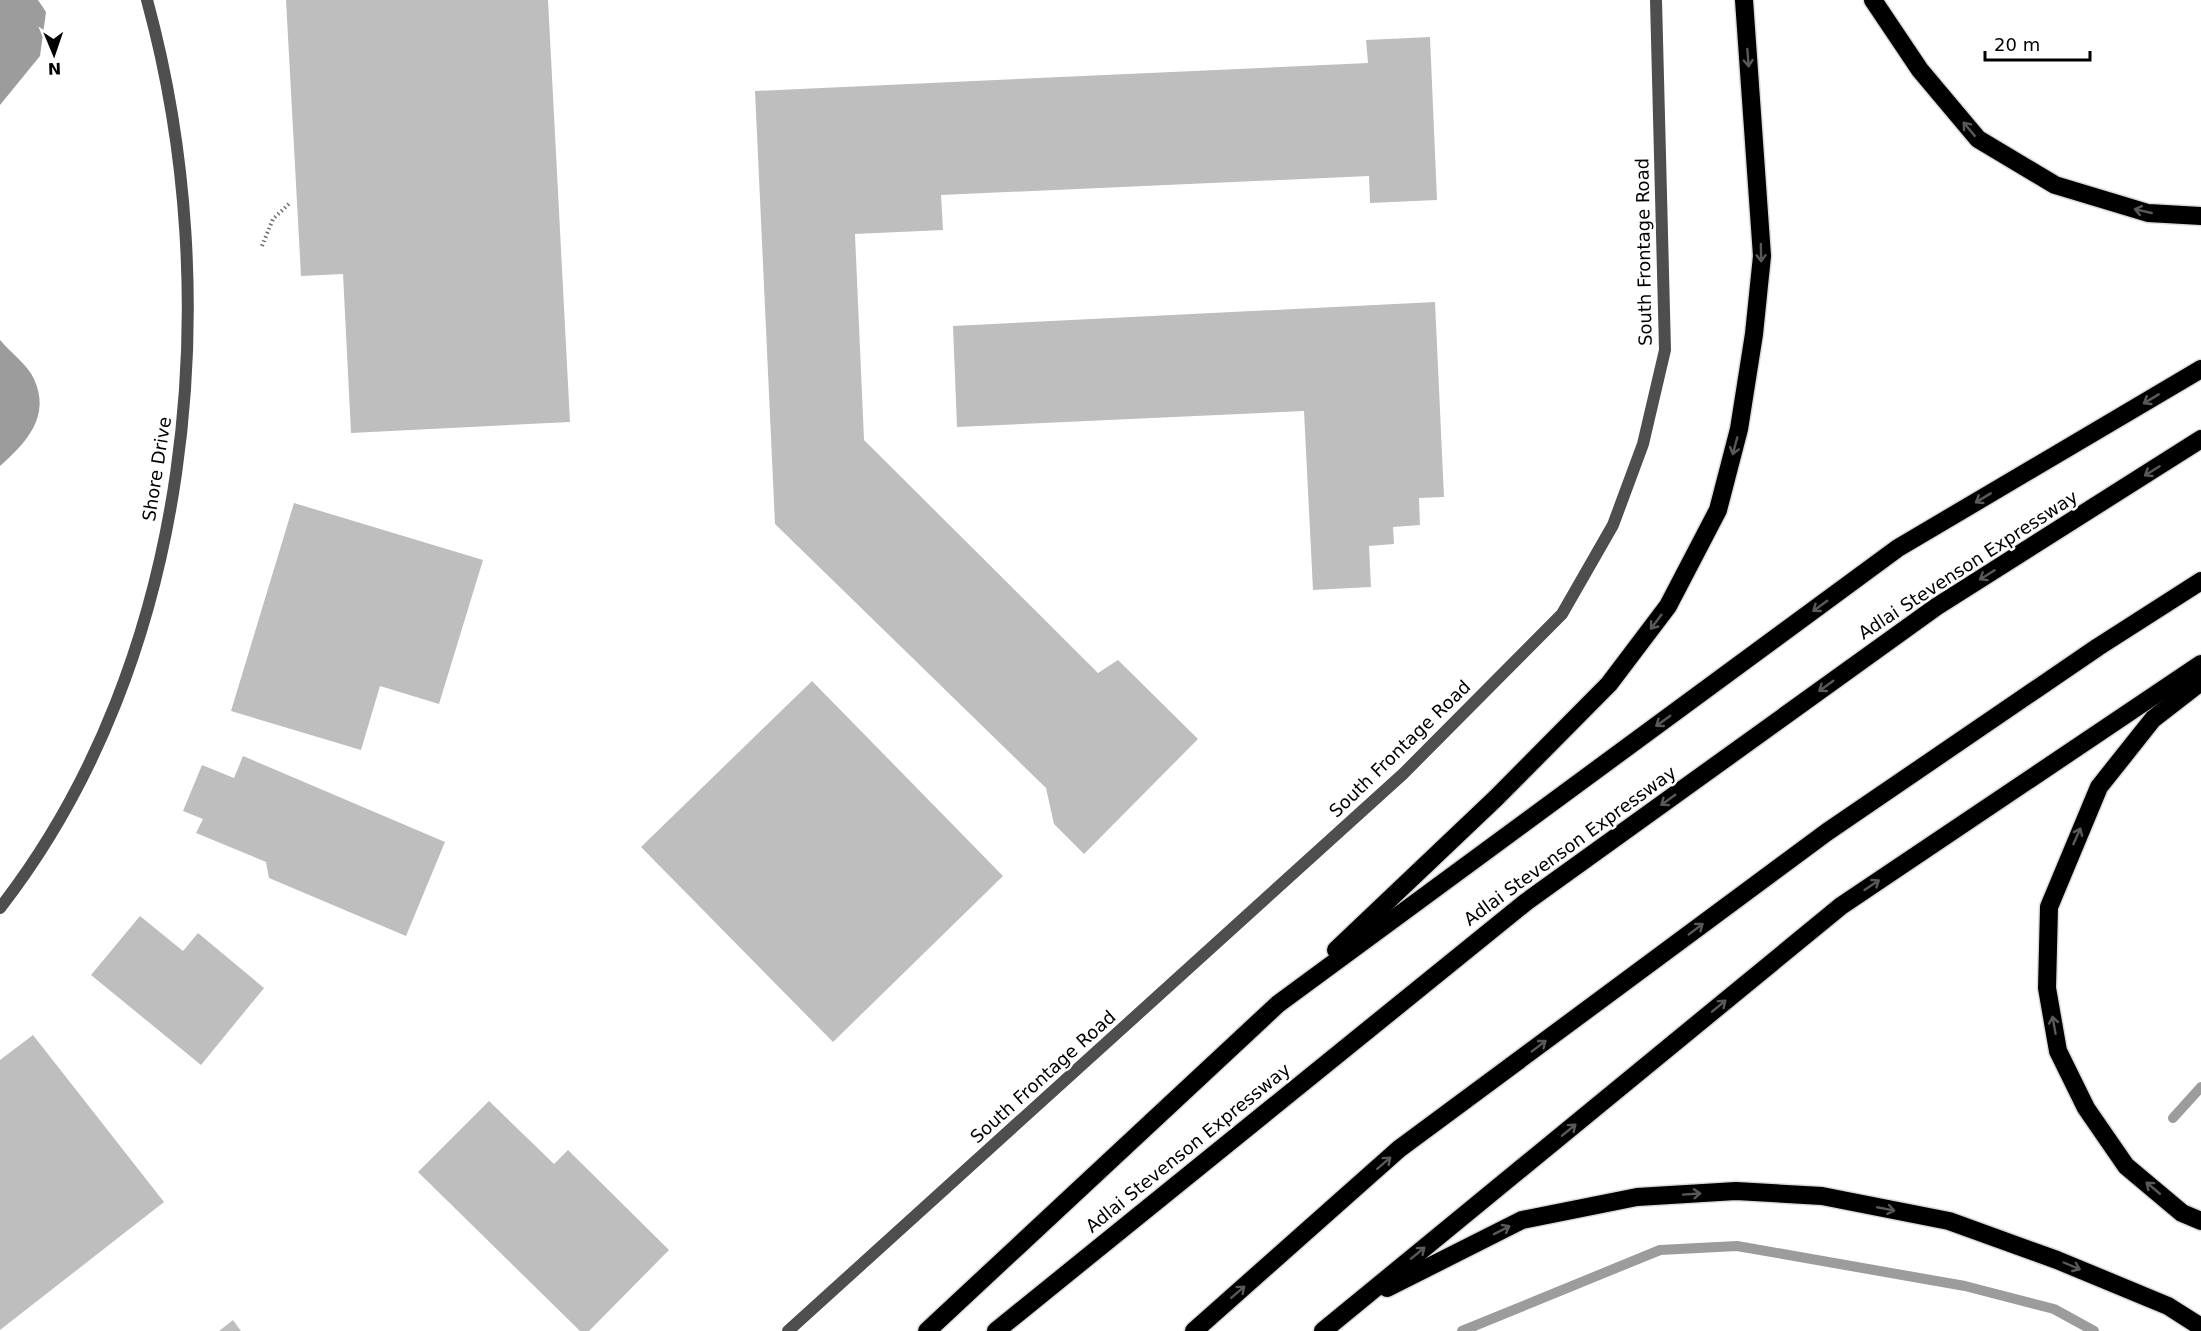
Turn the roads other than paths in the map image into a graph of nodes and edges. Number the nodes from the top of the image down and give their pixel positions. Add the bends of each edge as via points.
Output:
1 (147, 0) edge
2 (1656, 0) edge
3 (1744, 0) edge
4 (1873, 0) edge
5 (2201, 216) edge
6 (2201, 369) edge
7 (2201, 440) edge
8 (2201, 581) edge
9 (2201, 664) edge
10 (2201, 682) edge
11 (0, 908) edge
12 (1278, 1004) junction
13 (2201, 1221) edge
14 (1356, 1304) junction
15 (2201, 1327) edge
16 (788, 1331) edge
17 (927, 1331) edge
18 (996, 1331) edge
19 (1194, 1331) edge
20 (1323, 1331) edge

1 - 11 street, Shore Drive via 175,123 186,212 190,288 188,370 180,451 144,620 122,682 78,789 46,846
2 - 16 street, South Frontage Road via 1665,350 1643,444 1613,525 1562,614 1386,790
3 -> 12 highway via 1761,256 1739,429 1718,510 1668,606 1609,684 1496,798
5 -> 4 highway via 2148,213 2055,185 1978,139 1920,70
6 -> 12 highway via 1898,548
7 -> 18 highway, Adlai Stevenson Expressway via 1936,608 1526,902
19 -> 8 highway via 1409,1142 1827,832
14 -> 9 highway via 1841,906
13 -> 10 highway via 2182,1213 2126,1166 2086,1108 2058,1051 2047,988 2049,907 2099,787 2153,719
12 - 17 highway
14 -> 15 highway via 1522,1220 1637,1197 1736,1191 1822,1196 1949,1221 2168,1306
14 - 20 highway

